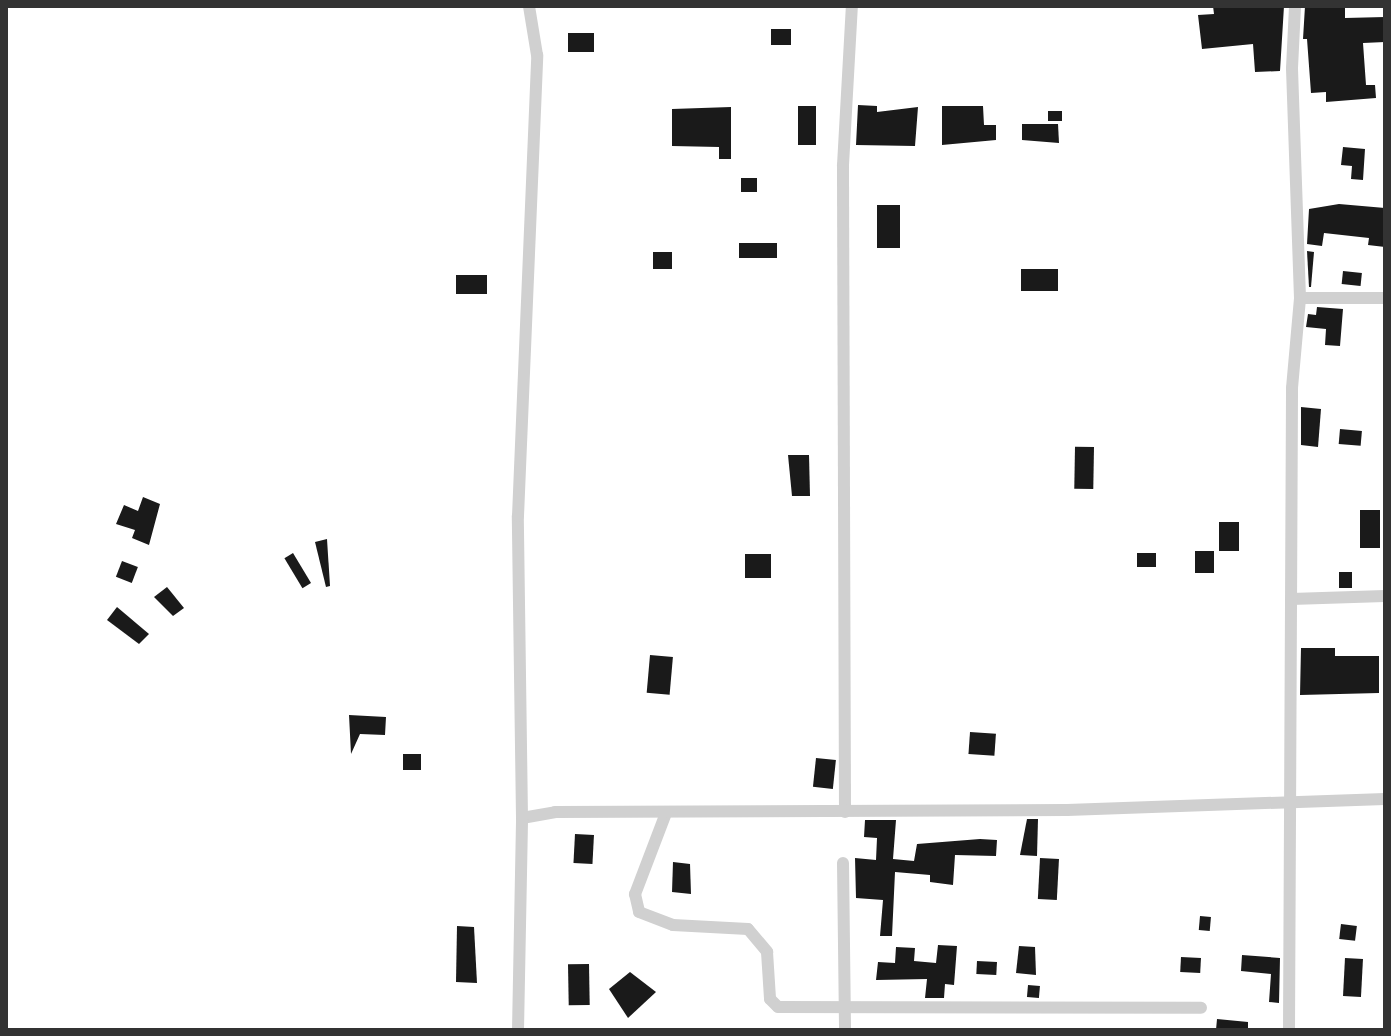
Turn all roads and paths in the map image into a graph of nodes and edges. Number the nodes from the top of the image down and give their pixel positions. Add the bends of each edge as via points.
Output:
1 (529, 6) edge
2 (852, 6) edge
3 (1295, 6) edge
4 (1300, 298) junction
5 (1385, 298) edge
6 (1385, 596) edge
7 (1291, 599) junction
8 (1289, 799) junction
9 (1385, 799) edge
10 (845, 812) junction
11 (666, 813) junction
12 (522, 818) junction
13 (843, 863) dead end
14 (1201, 1008) dead end
15 (845, 1011) junction
16 (518, 1030) edge
17 (845, 1030) edge
18 (1289, 1030) edge

1 - 12 street via 537,55 518,516
2 - 10 street via 843,165
3 - 4 street via 1292,68
4 - 5 street
4 - 7 street via 1292,388
6 - 7 street
7 - 8 street
8 - 9 street
8 - 10 street via 1067,810
8 - 18 street
10 - 11 street
11 - 12 street via 555,812
11 - 15 street via 635,894 639,912 673,925 748,929 767,952 770,999 778,1007
12 - 16 street
13 - 15 street
14 - 15 street
15 - 17 street

